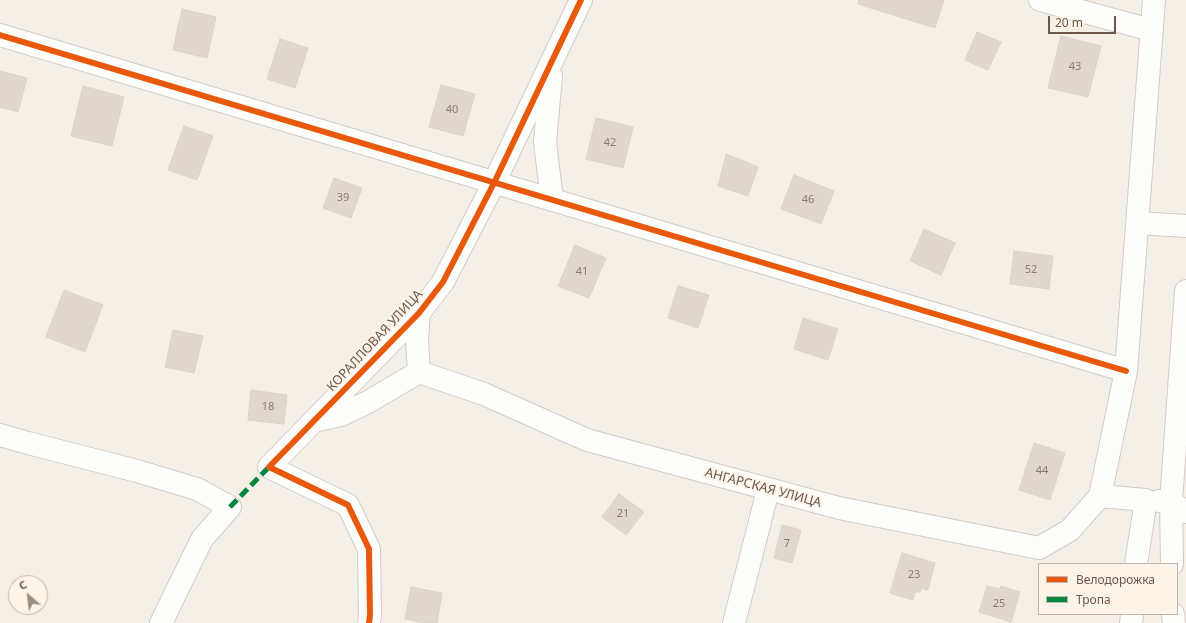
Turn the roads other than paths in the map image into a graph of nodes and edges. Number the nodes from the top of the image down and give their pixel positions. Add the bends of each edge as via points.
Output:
1 (581, 0) edge
2 (1040, 0) edge
3 (1154, 0) edge
4 (1151, 30) junction
5 (0, 35) edge
6 (552, 63) junction
7 (494, 183) junction
8 (552, 200) junction
9 (1137, 223) junction
10 (1186, 226) edge
11 (1186, 291) edge
12 (419, 313) junction
13 (1126, 371) junction
14 (418, 372) junction
15 (313, 421) junction
16 (0, 435) edge
17 (768, 490) junction
18 (1100, 496) junction
19 (1146, 500) junction
20 (1178, 507) edge
21 (1136, 563) edge
22 (1172, 563) edge
23 (161, 623) edge
24 (369, 623) edge
25 (734, 623) edge

1 - 6 street, КОРАЛЛОВАЯ УЛИЦА
2 - 4 street
3 - 4 street
4 - 9 street
5 - 7 street
6 - 7 street, КОРАЛЛОВАЯ УЛИЦА
6 - 8 street via 546,142
7 - 8 street
7 - 12 street, КОРАЛЛОВАЯ УЛИЦА via 443,282
8 - 13 street
9 - 10 street
9 - 13 street
11 - 20 street
12 - 14 street
12 - 15 street, КОРАЛЛОВАЯ УЛИЦА
13 - 18 street
14 - 15 street via 368,402 341,414
14 - 17 street, АНГАРСКАЯ УЛИЦА via 484,394 586,440
15 - 24 street, КОРАЛЛОВАЯ УЛИЦА via 269,467 348,505 369,549
16 - 23 street via 137,470 197,489 230,507 202,540
17 - 18 street, АНГАРСКАЯ УЛИЦА via 839,508 1039,548 1070,530
17 - 25 street
18 - 19 street
19 - 20 street
19 - 21 street
20 - 22 street

